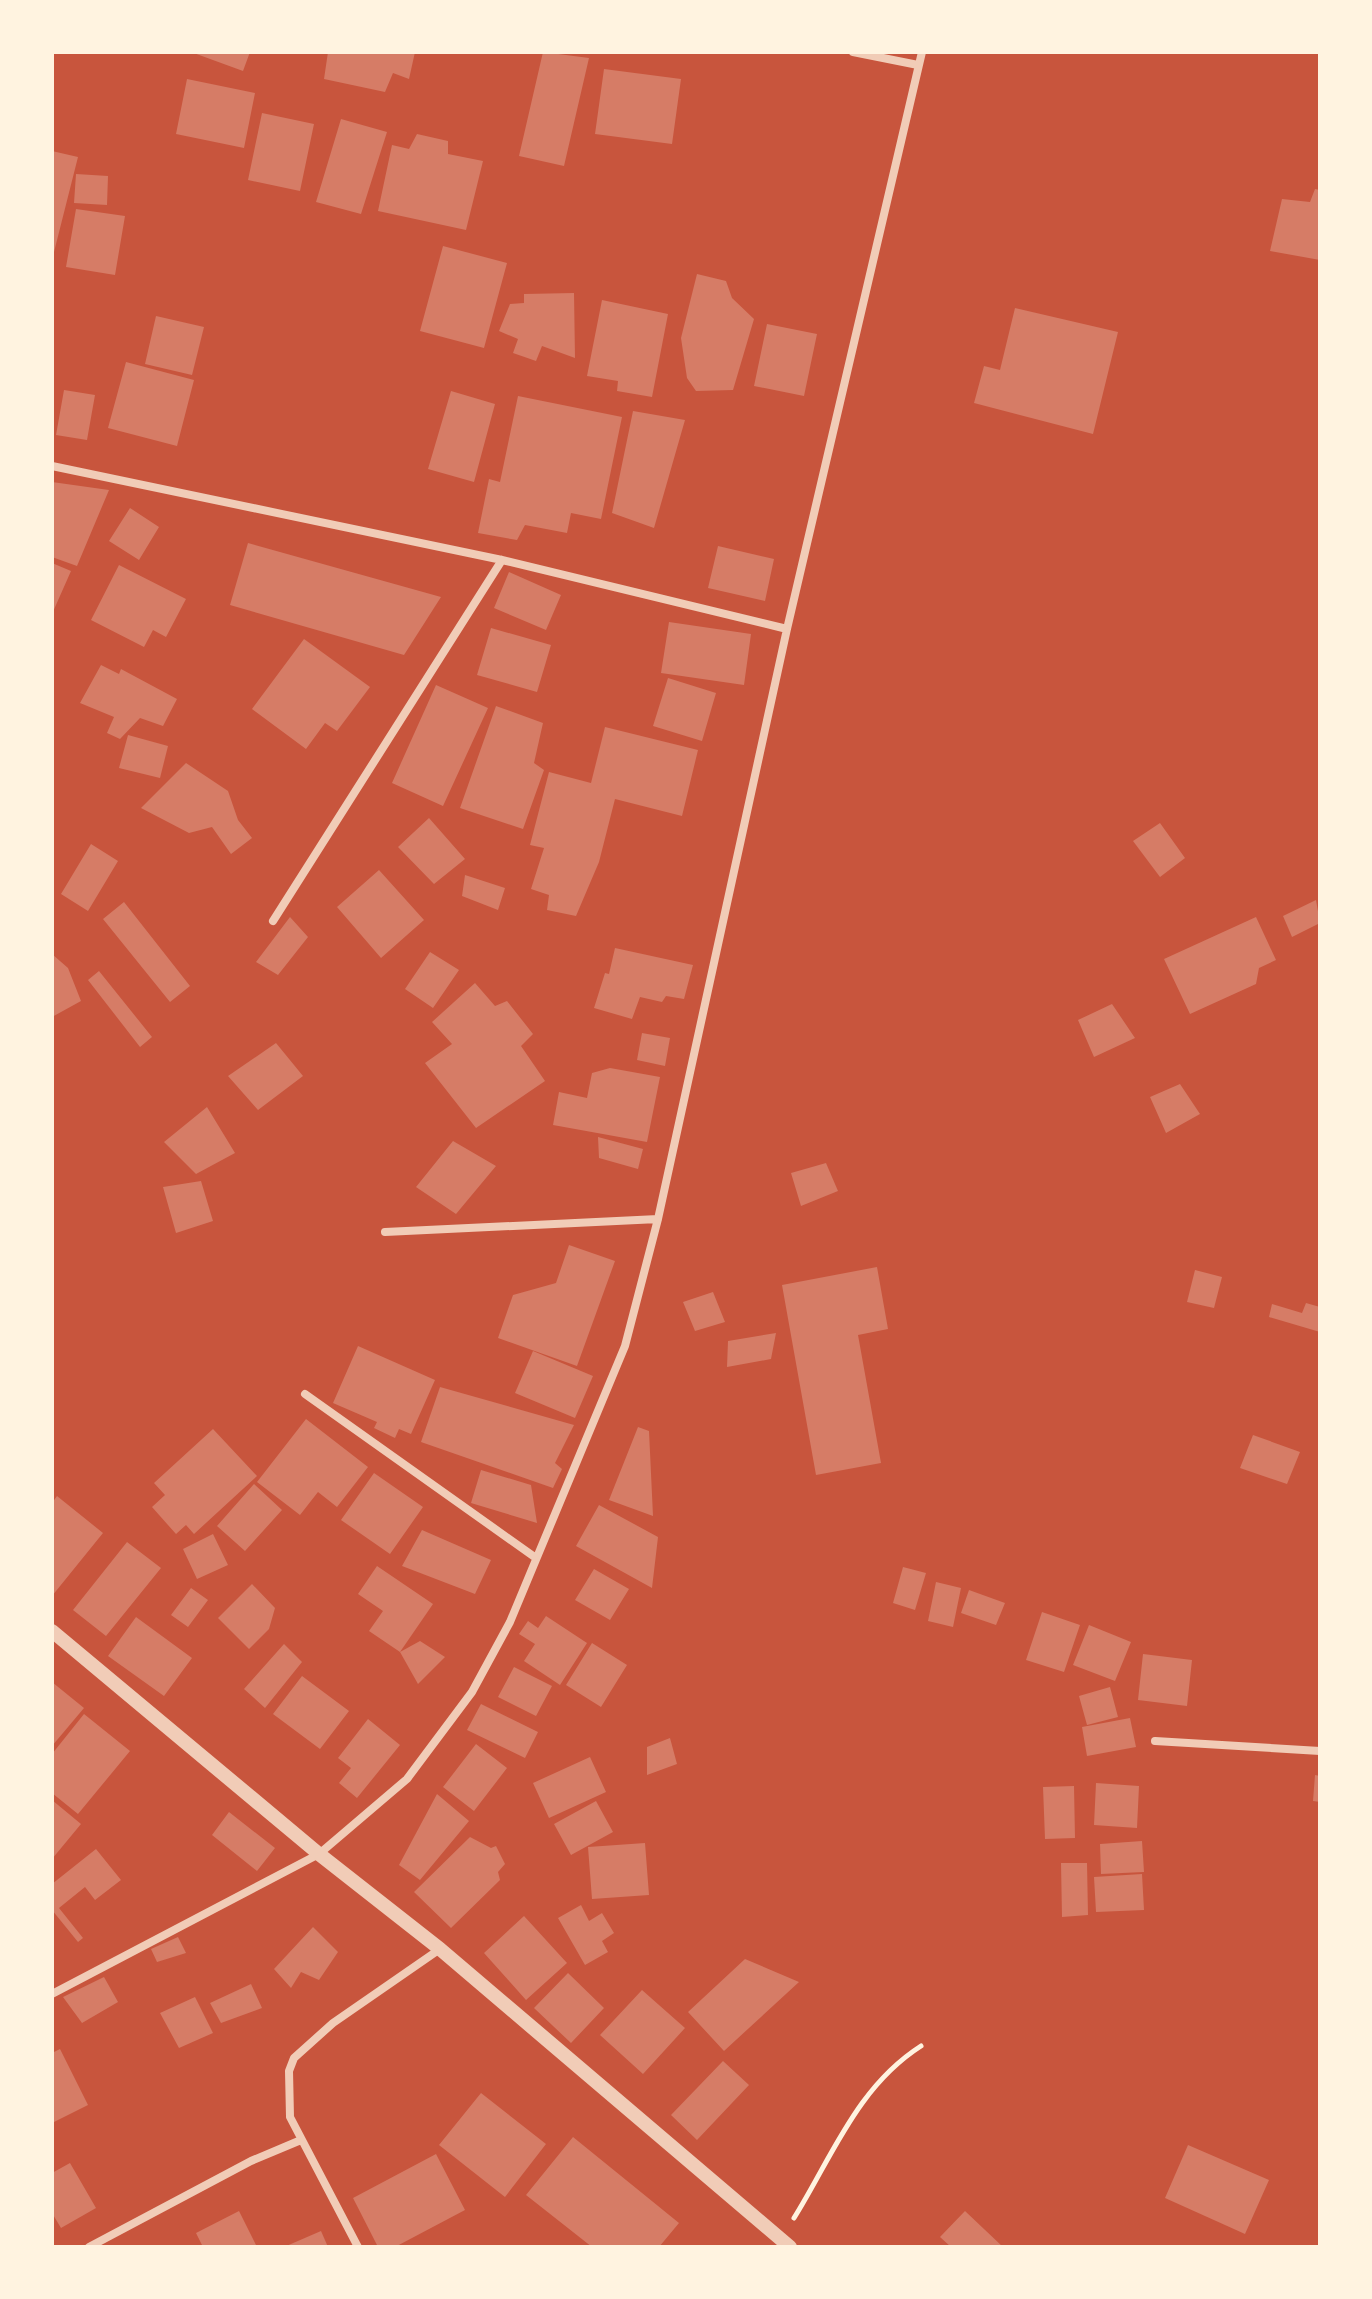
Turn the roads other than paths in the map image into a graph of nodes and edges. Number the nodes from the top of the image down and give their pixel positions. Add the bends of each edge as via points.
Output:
1 (853, 52) edge
2 (922, 52) edge
3 (918, 65) junction
4 (52, 466) edge
5 (502, 560) junction
6 (787, 629) junction
7 (273, 921) dead end
8 (658, 1219) junction
9 (385, 1232) dead end
10 (305, 1394) dead end
11 (536, 1558) junction
12 (52, 1631) edge
13 (1155, 1741) dead end
14 (1320, 1751) edge
15 (319, 1854) junction
16 (440, 1949) junction
17 (52, 1994) edge
18 (301, 2140) junction
19 (785, 2243) edge
20 (89, 2247) edge
21 (358, 2247) edge

1 - 3 street
2 - 3 street
3 - 6 street
4 - 5 street
5 - 6 street
5 - 7 street
6 - 8 street
8 - 9 street
8 - 11 street via 625,1346
10 - 11 street
11 - 15 street via 510,1622 472,1692 407,1779
12 - 15 street
13 - 14 street
15 - 16 street
15 - 17 street
16 - 18 street via 333,2023 294,2058 288,2097
16 - 19 street
18 - 20 street
18 - 21 street

